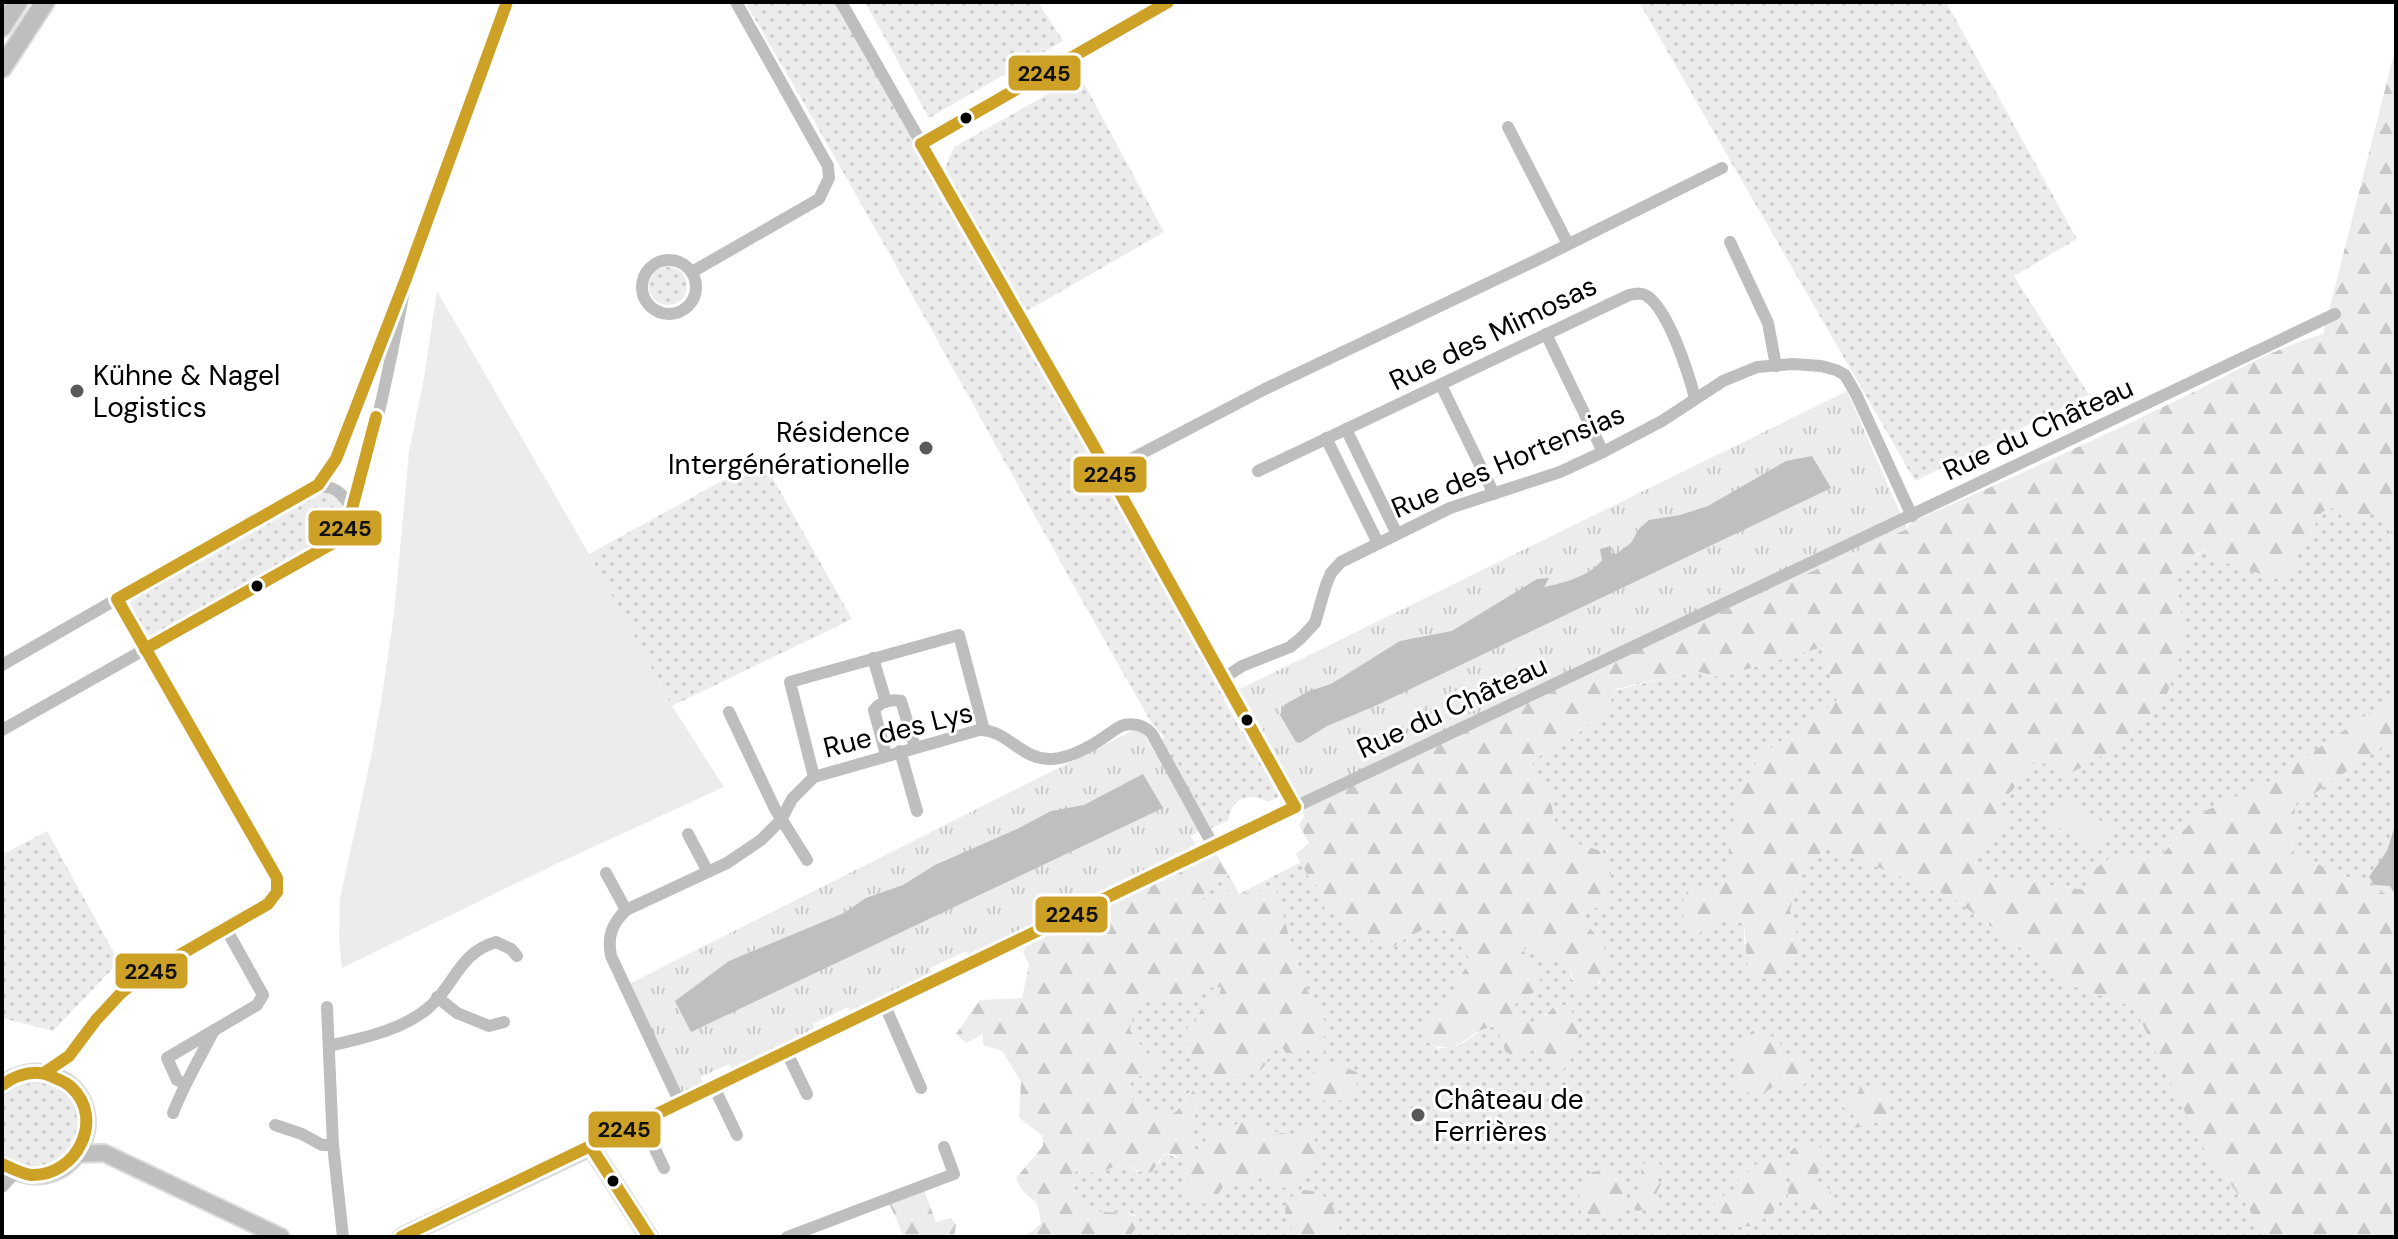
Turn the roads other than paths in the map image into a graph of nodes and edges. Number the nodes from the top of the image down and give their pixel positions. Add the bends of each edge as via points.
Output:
1 (18, 2) edge
2 (45, 2) edge
3 (507, 2) edge
4 (736, 2) edge
5 (841, 2) edge
6 (1168, 2) edge
7 (2, 27) edge
8 (2, 68) edge
9 (1508, 127) dead end
10 (921, 144) junction
11 (1722, 168) dead end
12 (1730, 242) dead end
13 (1568, 244) junction
14 (692, 272) junction
15 (407, 276) junction
16 (2335, 314) dead end
17 (1546, 334) junction
18 (1776, 366) junction
19 (1441, 385) junction
20 (1695, 398) junction
21 (1346, 429) junction
22 (1326, 438) junction
23 (1603, 452) junction
24 (1108, 471) junction
25 (1258, 471) dead end
26 (318, 485) junction
27 (1494, 494) junction
28 (351, 507) junction
29 (1912, 516) junction
30 (1397, 534) junction
31 (1378, 543) junction
32 (117, 599) junction
33 (145, 649) junction
34 (873, 658) junction
35 (2, 665) edge
36 (1224, 678) junction
37 (886, 702) junction
38 (729, 712) dead end
39 (2, 730) edge
40 (984, 730) junction
41 (915, 747) junction
42 (900, 751) junction
43 (886, 755) junction
44 (814, 777) junction
45 (1295, 807) junction
46 (917, 811) dead end
47 (781, 820) junction
48 (688, 834) dead end
49 (1214, 847) junction
50 (807, 860) dead end
51 (708, 872) junction
52 (606, 873) dead end
53 (626, 910) junction
54 (225, 927) junction
55 (517, 956) dead end
56 (437, 997) junction
57 (885, 1006) junction
58 (327, 1007) dead end
59 (504, 1022) dead end
60 (214, 1030) junction
61 (329, 1046) junction
62 (787, 1053) junction
63 (69, 1056) junction
64 (44, 1073) junction
65 (3, 1084) edge
66 (185, 1084) junction
67 (69, 1085) junction
68 (714, 1087) junction
69 (921, 1088) dead end
70 (807, 1094) dead end
71 (680, 1103) junction
72 (173, 1113) dead end
73 (642, 1122) junction
74 (275, 1125) dead end
75 (87, 1130) junction
76 (737, 1135) dead end
77 (333, 1145) junction
78 (591, 1147) junction
79 (944, 1147) dead end
80 (104, 1153) junction
81 (78, 1154) junction
82 (9, 1168) edge
83 (664, 1168) dead end
84 (2, 1187) edge
85 (281, 1237) edge
86 (343, 1237) edge
87 (401, 1237) edge
88 (649, 1237) edge
89 (787, 1237) edge

1 - 7 highway
2 - 8 highway
3 - 15 street
4 - 14 street via 828,166 829,178 819,199
5 - 10 street
6 - 10 street
9 - 13 street
10 - 24 street
11 - 13 street
12 - 18 street via 1768,323
13 - 24 street via 1265,389
14 - 14 street via 669,259 652,266 642,282 645,300 663,313 681,311 696,290
15 - 26 street via 336,459
15 - 28 street via 367,459
16 - 29 street, Rue du Château
17 - 19 street, Rue des Mimosas
17 - 20 street, Rue des Mimosas via 1629,295 1645,295 1672,330
17 - 23 street
18 - 20 street, Rue des Hortensias via 1757,367
18 - 29 street, Rue des Hortensias via 1821,366 1845,375
19 - 21 street, Rue des Mimosas
19 - 27 street
20 - 23 street, Rue des Hortensias
21 - 22 street, Rue des Mimosas
21 - 30 street
22 - 25 street, Rue des Mimosas
22 - 31 street
23 - 27 street, Rue des Hortensias
24 - 36 street
26 - 28 street via 340,493
26 - 32 street
27 - 30 street, Rue des Hortensias
28 - 33 street via 349,525 335,542
29 - 45 street, Rue du Château
30 - 31 street, Rue des Hortensias
31 - 36 street, Rue des Hortensias via 1331,573 1315,623 1301,638
32 - 33 street
32 - 35 street
33 - 39 street
33 - 54 street via 277,878 277,892 268,904
34 - 37 street
34 - 40 street via 959,635
34 - 44 street via 790,682
36 - 45 street
37 - 41 street via 901,701
37 - 43 street via 874,710
38 - 47 street
40 - 41 street, Rue des Lys
40 - 49 street, Rue des Lys via 1000,734 1023,752 1051,760 1083,750 1117,720 1142,726 1152,734
41 - 42 street, Rue des Lys
42 - 43 street, Rue des Lys
42 - 46 street
43 - 44 street, Rue des Lys
44 - 47 street, Rue des Lys via 792,799
45 - 49 street, Rue du Château
47 - 50 street
47 - 51 street, Rue des Lys via 761,840
48 - 51 street
49 - 57 street, Rue du Château
51 - 53 street, Rue des Lys
52 - 53 street
53 - 71 street via 610,930 611,956
54 - 60 street via 263,995 257,1005
54 - 63 street via 121,993
55 - 56 street via 496,942 481,946
56 - 59 street via 457,1013 489,1026
56 - 61 street via 396,1026
57 - 62 street, Rue du Château
57 - 69 street
58 - 61 street
60 - 66 street
60 - 66 street via 167,1058 177,1080
61 - 77 street
62 - 68 street, Rue du Château
62 - 70 street
63 - 64 street
63 - 67 street
64 - 65 main road via 17,1076
64 - 67 main road
66 - 72 street
67 - 75 main road via 84,1105
68 - 71 street, Rue du Château
68 - 76 street
71 - 73 street, Rue du Château
73 - 78 street, Rue du Château
73 - 83 street
74 - 77 street
75 - 80 main road
75 - 81 main road
77 - 86 street
78 - 87 main road
78 - 88 main road
79 - 89 street via 954,1174
80 - 81 main road
80 - 85 main road
81 - 82 main road via 50,1175 32,1177
82 - 84 street

